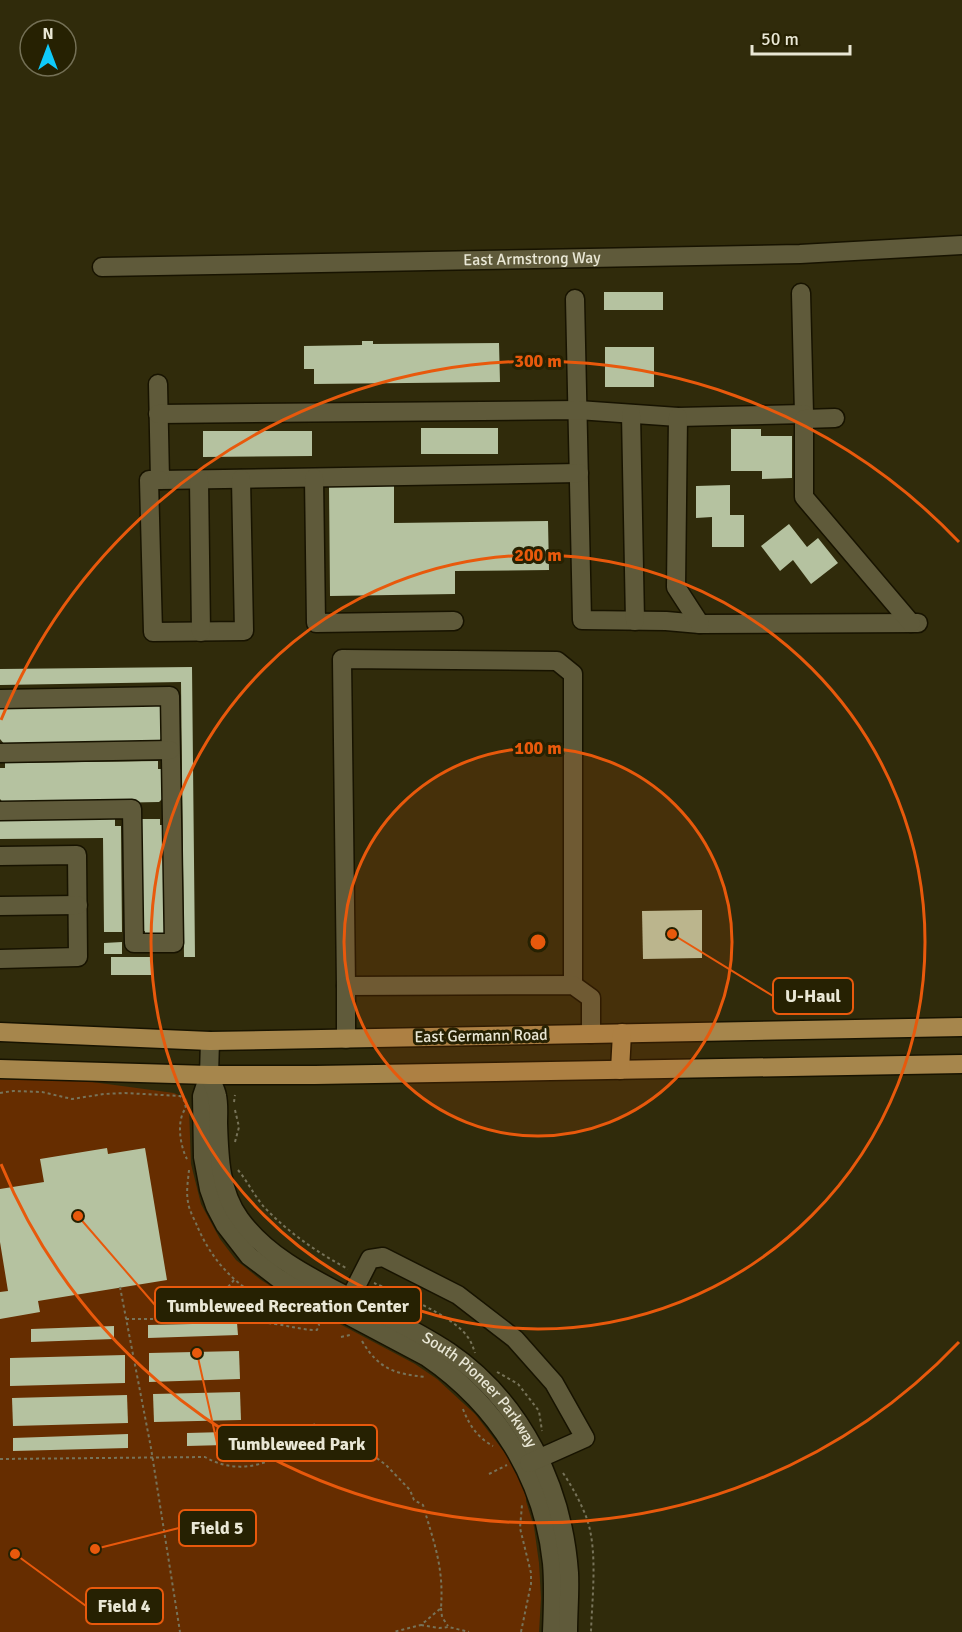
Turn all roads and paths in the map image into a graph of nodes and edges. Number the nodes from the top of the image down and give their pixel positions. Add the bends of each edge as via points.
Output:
1 (962, 245) edge
2 (102, 267) dead end
3 (801, 293) dead end
4 (574, 299) dead end
5 (158, 384) dead end
6 (578, 410) junction
7 (158, 414) junction
8 (631, 414) junction
9 (804, 416) junction
10 (678, 417) junction
11 (836, 418) dead end
12 (579, 473) junction
13 (314, 478) junction
14 (241, 479) junction
15 (160, 480) junction
16 (199, 480) junction
17 (454, 621) dead end
18 (635, 621) junction
19 (700, 624) junction
20 (201, 632) junction
21 (0, 699) edge
22 (170, 750) junction
23 (0, 753) edge
24 (0, 811) edge
25 (0, 856) edge
26 (78, 905) junction
27 (0, 906) edge
28 (0, 959) edge
29 (573, 985) junction
30 (346, 986) junction
31 (962, 1027) edge
32 (0, 1032) edge
33 (622, 1033) junction
34 (591, 1034) junction
35 (345, 1039) junction
36 (210, 1041) junction
37 (962, 1064) edge
38 (0, 1069) edge
39 (620, 1070) junction
40 (208, 1075) junction
41 (0, 1093) edge
42 (184, 1100) dead end
43 (234, 1280) dead end
44 (120, 1287) dead end
45 (346, 1305) junction
46 (126, 1319) junction
47 (204, 1319) junction
48 (319, 1325) dead end
49 (356, 1335) dead end
50 (341, 1337) dead end
51 (361, 1340) dead end
52 (430, 1377) dead end
53 (460, 1401) dead end
54 (494, 1446) dead end
55 (152, 1458) junction
56 (0, 1459) edge
57 (524, 1460) junction
58 (489, 1474) dead end
59 (523, 1498) dead end
60 (441, 1608) junction
61 (421, 1625) junction
62 (449, 1627) junction
63 (180, 1632) edge
64 (393, 1632) edge
65 (469, 1632) edge
66 (521, 1632) edge
67 (552, 1632) edge
68 (568, 1632) edge

1 - 2 street, East Armstrong Way via 800,254
3 - 9 street
4 - 6 street
5 - 7 street
6 - 7 street
6 - 8 street
6 - 12 street
7 - 15 street
8 - 10 street
8 - 18 street
9 - 10 street
9 - 11 street
9 - 19 street via 804,497 914,623
10 - 19 street via 676,587
12 - 13 street
12 - 18 street via 582,620
13 - 14 street
13 - 17 street via 316,623
14 - 16 street
14 - 20 street via 244,631
15 - 16 street
15 - 20 street via 149,480 153,632
16 - 20 street
18 - 19 street
21 - 22 street via 170,696
22 - 23 street
22 - 24 street via 175,950 134,944 132,809
25 - 26 street via 77,855
26 - 27 street
26 - 28 street via 78,957
29 - 30 street
29 - 30 street via 573,674 557,661 342,659
29 - 34 street via 591,998
30 - 35 street
31 - 33 main road, East Germann Road
32 - 36 main road, East Germann Road
33 - 34 main road, East Germann Road
33 - 39 main road
34 - 35 main road, East Germann Road
35 - 36 main road, East Germann Road
36 - 40 street, South Pioneer Parkway
37 - 39 main road
38 - 40 main road
39 - 40 main road
40 - 45 street, South Pioneer Parkway via 202,1096 203,1158 209,1189 225,1225 263,1268
41 - 42 path via 42,1092 72,1100 142,1093 180,1096
43 - 47 path
44 - 46 path
45 - 57 street, South Pioneer Parkway via 459,1380
45 - 57 street via 370,1259 383,1257 458,1294 515,1339 555,1383 585,1438
46 - 47 path
46 - 55 path
47 - 48 path via 277,1324 301,1330 317,1330
49 - 50 path
51 - 52 path via 377,1360 398,1373
53 - 54 path via 473,1428
55 - 56 path
55 - 60 path via 205,1457 232,1468 253,1466 273,1461 313,1424 353,1442 386,1465 410,1490 414,1500 423,1505 441,1570
55 - 63 path
57 - 58 path
57 - 67 street, South Pioneer Parkway via 549,1541
57 - 68 street, South Pioneer Parkway via 556,1502 564,1531 569,1575
59 - 66 path via 520,1528 531,1584
60 - 61 path
60 - 62 path
61 - 62 path
61 - 64 path
62 - 65 path

